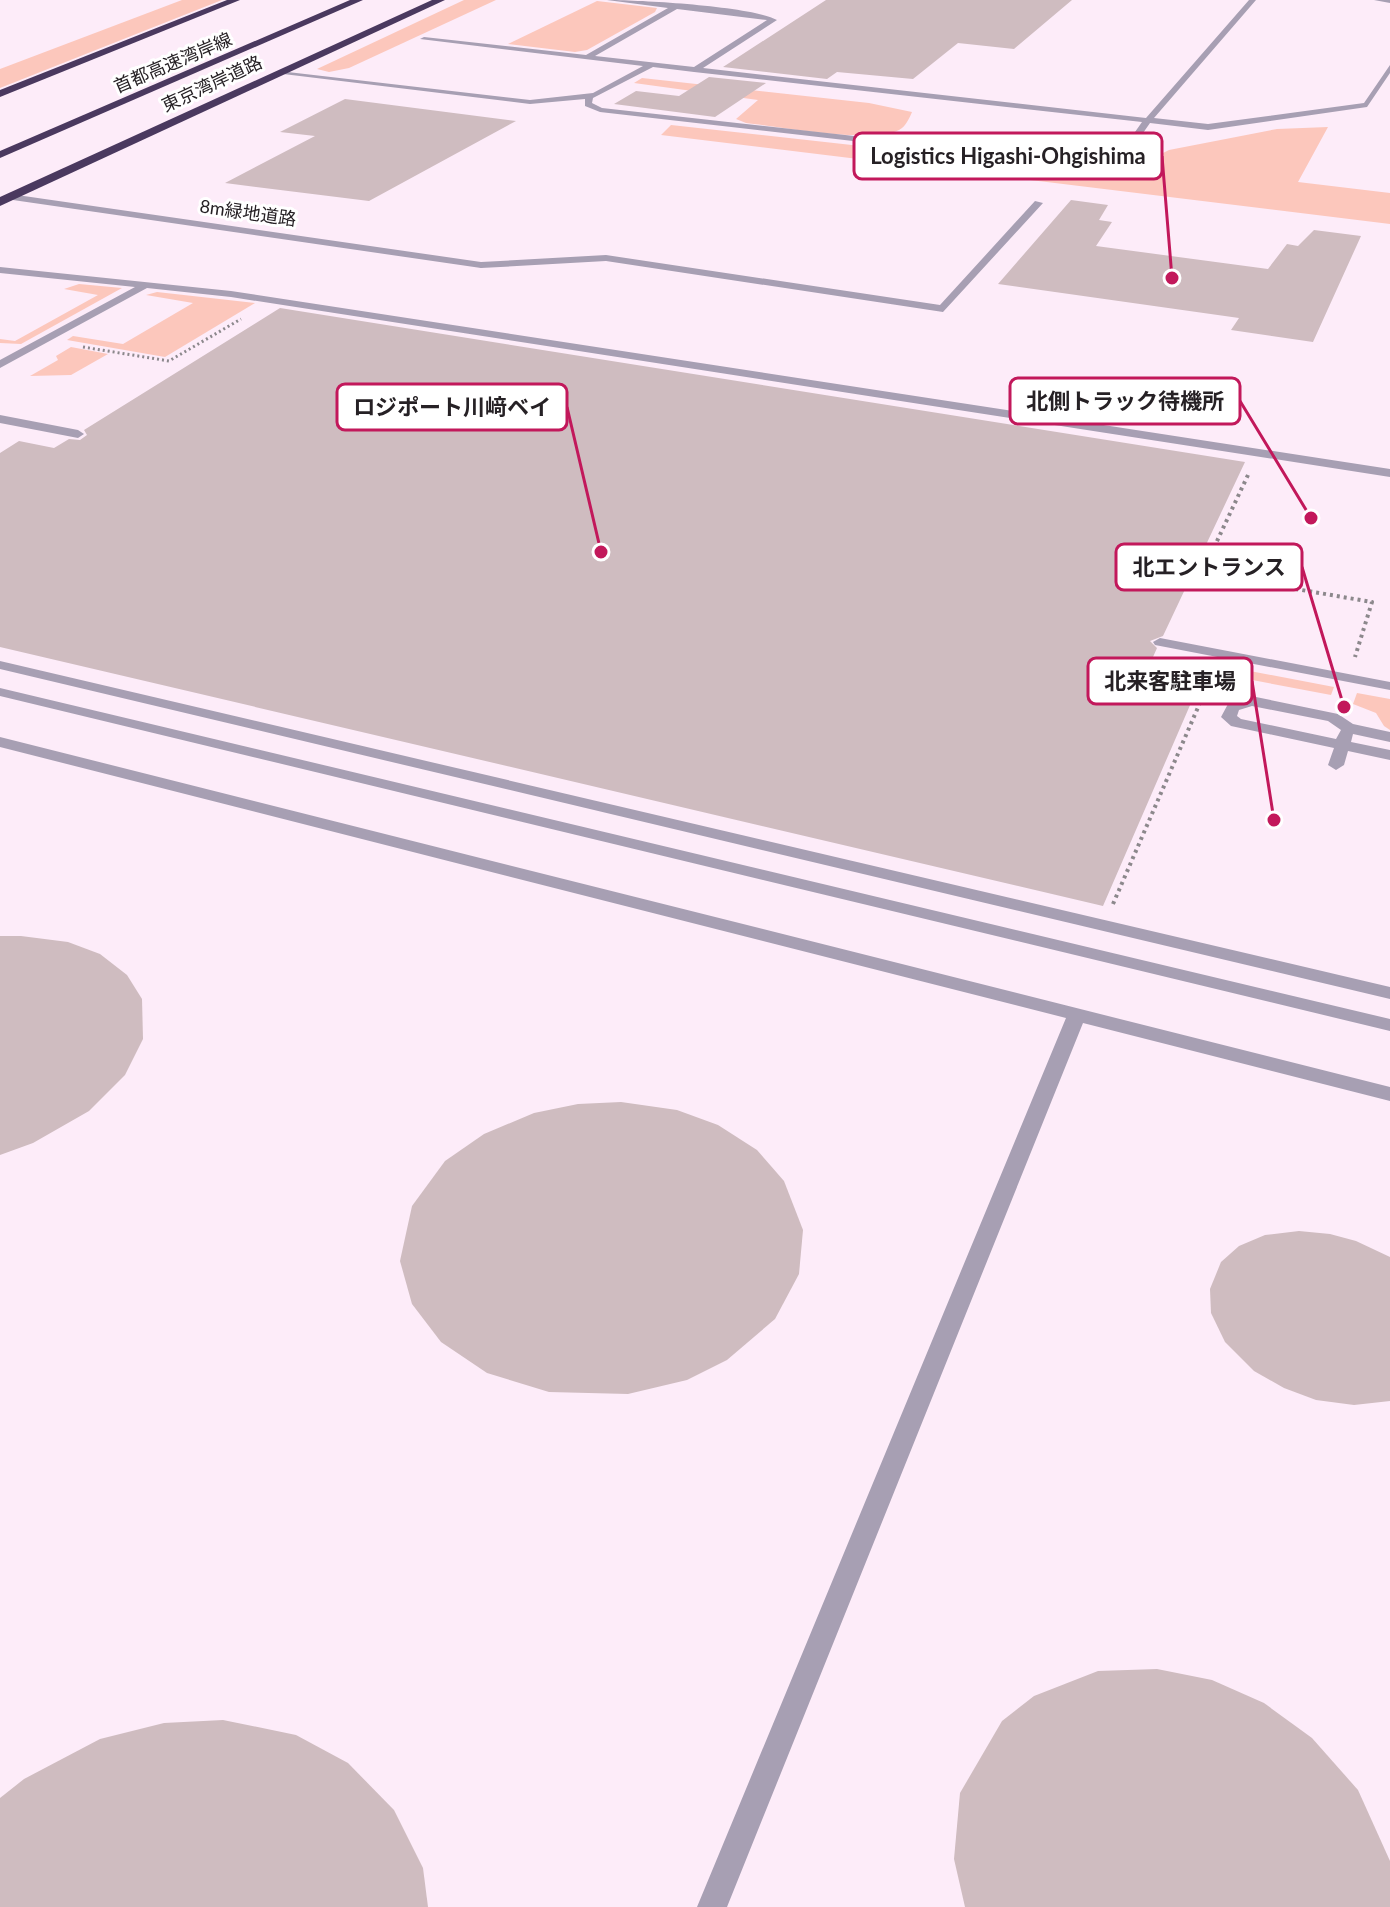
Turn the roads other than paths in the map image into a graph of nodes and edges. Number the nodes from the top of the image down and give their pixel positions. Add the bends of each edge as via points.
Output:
1 (235, 0) edge
2 (249, 0) edge
3 (358, 0) edge
4 (440, 0) edge
5 (610, 0) edge
6 (688, 0) edge
7 (1253, 0) edge
8 (1377, 0) edge
9 (1390, 1) edge
10 (676, 6) junction
11 (300, 11) dead end
12 (286, 17) dead end
13 (424, 39) dead end
14 (131, 42) junction
15 (589, 56) junction
16 (651, 65) junction
17 (1390, 67) edge
18 (694, 70) junction
19 (279, 73) junction
20 (0, 94) edge
21 (589, 97) junction
22 (1148, 120) junction
23 (0, 155) edge
24 (5, 200) edge
25 (1038, 203) dead end
26 (481, 265) joint
27 (0, 270) edge
28 (146, 285) junction
29 (0, 353) edge
30 (16, 356) junction
31 (0, 365) edge
32 (0, 419) edge
33 (78, 434) dead end
34 (1390, 473) edge
35 (1160, 642) dead end
36 (0, 665) edge
37 (1390, 686) edge
38 (0, 692) edge
39 (1348, 728) junction
40 (1390, 737) edge
41 (2, 744) edge
42 (1343, 745) junction
43 (1390, 755) edge
44 (1336, 765) dead end
45 (1390, 993) edge
46 (1077, 1015) junction
47 (1390, 1025) edge
48 (1390, 1094) edge
49 (712, 1907) edge

1 - 14 highway
2 - 14 highway
3 - 23 highway, 首都高速湾岸線
4 - 19 highway, 東京湾岸道路
5 - 10 lane
6 - 10 lane
7 - 22 lane
8 - 9 lane
10 - 15 lane
10 - 18 lane via 773,20
11 - 12 highway
13 - 15 lane
14 - 20 highway
15 - 16 lane
16 - 18 lane
16 - 21 lane
17 - 22 lane via 1367,105 1208,127
18 - 22 lane
19 - 21 lane via 516,102
19 - 24 highway, 東京湾岸道路
21 - 22 lane via 588,104 600,110 1095,167 1117,164
24 - 26 street, 8m緑地道路
25 - 26 lane via 943,309 606,258
27 - 28 lane
28 - 30 lane
28 - 34 lane
29 - 30 lane
30 - 31 lane
32 - 33 lane
35 - 37 lane
36 - 45 lane
38 - 47 lane
39 - 40 lane
39 - 42 lane
39 - 42 lane via 1333,717 1251,701 1233,707 1229,717 1236,723
41 - 46 lane
42 - 43 lane
42 - 44 lane
46 - 48 lane
46 - 49 lane

